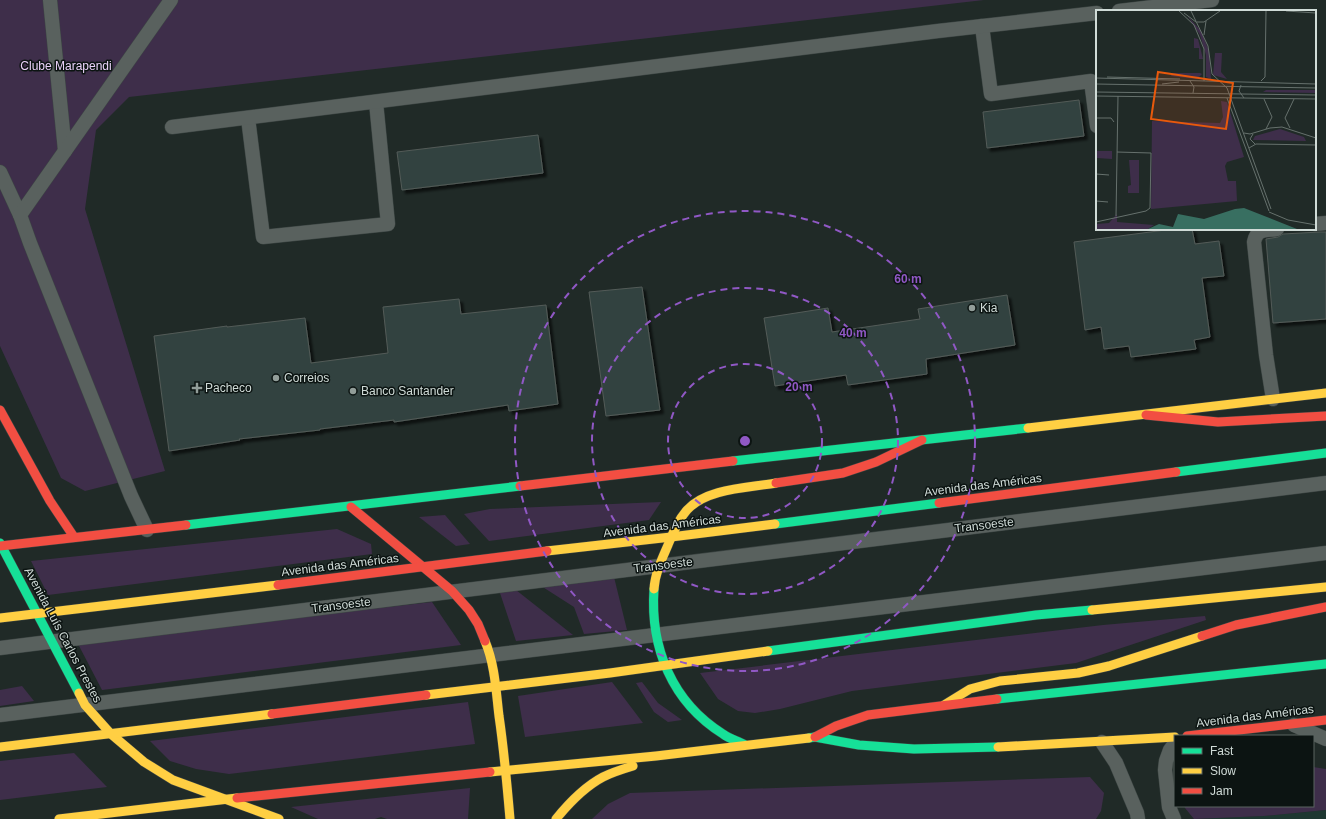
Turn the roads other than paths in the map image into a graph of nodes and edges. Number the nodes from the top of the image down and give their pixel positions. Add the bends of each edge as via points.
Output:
1 (50, 0) edge
2 (171, 0) edge
3 (1212, 0) edge
4 (1197, 6) edge
5 (1135, 10) edge
6 (1096, 13) edge
7 (982, 26) junction
8 (376, 102) junction
9 (248, 118) junction
10 (1096, 118) edge
11 (172, 127) dead end
12 (65, 151) junction
13 (0, 172) edge
14 (20, 215) junction
15 (1326, 223) edge
16 (1316, 224) edge
17 (1268, 230) edge
18 (1326, 392) edge
19 (1273, 399) junction
20 (0, 410) edge
21 (1146, 415) junction
22 (1326, 416) edge
23 (922, 440) junction
24 (1326, 453) edge
25 (1326, 483) edge
26 (351, 507) junction
27 (147, 530) junction
28 (74, 537) junction
29 (671, 537) junction
30 (0, 545) edge
31 (1326, 553) edge
32 (660, 565) junction
33 (423, 567) junction
34 (1326, 587) edge
35 (452, 591) junction
36 (1326, 607) edge
37 (38, 614) junction
38 (0, 618) edge
39 (656, 635) junction
40 (52, 641) junction
41 (0, 648) edge
42 (491, 656) junction
43 (1326, 664) edge
44 (665, 666) junction
45 (496, 687) junction
46 (85, 705) junction
47 (944, 705) junction
48 (0, 715) edge
49 (1326, 720) edge
50 (1292, 724) junction
51 (111, 734) junction
52 (1196, 735) edge
53 (815, 737) junction
54 (1174, 737) edge
55 (1326, 740) edge
56 (1102, 742) junction
57 (1174, 744) edge
58 (745, 745) junction
59 (0, 747) edge
60 (656, 756) junction
61 (506, 770) junction
62 (225, 799) junction
63 (59, 819) edge
64 (279, 819) edge
65 (510, 819) edge
66 (556, 819) edge
67 (1138, 819) edge
68 (1174, 819) edge

1 - 12 lane
2 - 12 lane
3 - 4 lane
4 - 5 lane
6 - 7 lane
7 - 8 lane
7 - 10 lane via 991,94 1091,81
8 - 9 lane
8 - 9 lane via 388,224 263,237
9 - 11 lane
12 - 14 lane
13 - 14 lane
14 - 27 lane via 131,496
15 - 16 lane
17 - 19 lane via 1259,231 1254,242
18 - 19 main road
19 - 21 main road
20 - 28 main road via 50,501
21 - 22 main road via 1218,422
21 - 23 main road
23 - 26 main road
23 - 29 main road via 876,462 843,473 706,496 694,503 680,517
24 - 29 main road, Avenida das Américas
25 - 32 lane, Transoeste
26 - 27 main road
26 - 33 main road
27 - 28 main road
28 - 30 main road
29 - 32 main road
29 - 33 main road, Avenida das Américas
30 - 37 main road, Avenida Luís Carlos Prestes
31 - 39 lane
32 - 35 lane, Transoeste
32 - 39 main road via 654,585
33 - 35 main road
33 - 37 main road, Avenida das Américas
34 - 44 main road via 1036,615
35 - 40 lane, Transoeste
35 - 42 main road via 478,624
36 - 47 main road via 1236,625 1084,672 1000,681 970,689
37 - 38 main road, Avenida das Américas
37 - 40 main road, Avenida Luís Carlos Prestes
39 - 42 lane
39 - 44 main road
40 - 41 lane, Transoeste
40 - 46 main road, Avenida Luís Carlos Prestes
42 - 45 main road
42 - 46 lane
43 - 47 main road
44 - 45 main road
44 - 58 main road via 676,688 690,707 722,734
45 - 51 main road
45 - 61 main road
46 - 48 lane
46 - 51 main road, Avenida Luís Carlos Prestes
47 - 53 main road via 868,715 836,726
49 - 50 main road, Avenida das Américas
50 - 52 main road, Avenida das Américas
50 - 55 lane
51 - 59 main road
51 - 62 main road, Avenida Luís Carlos Prestes via 144,762 173,780
53 - 56 main road via 859,745 914,749
53 - 58 main road
54 - 56 main road
56 - 67 lane via 1116,763
57 - 68 lane via 1166,761 1165,770 1169,807
58 - 60 main road
60 - 61 main road
60 - 66 main road via 600,779
61 - 62 main road
61 - 65 main road
62 - 63 main road
62 - 64 main road, Avenida Luís Carlos Prestes

